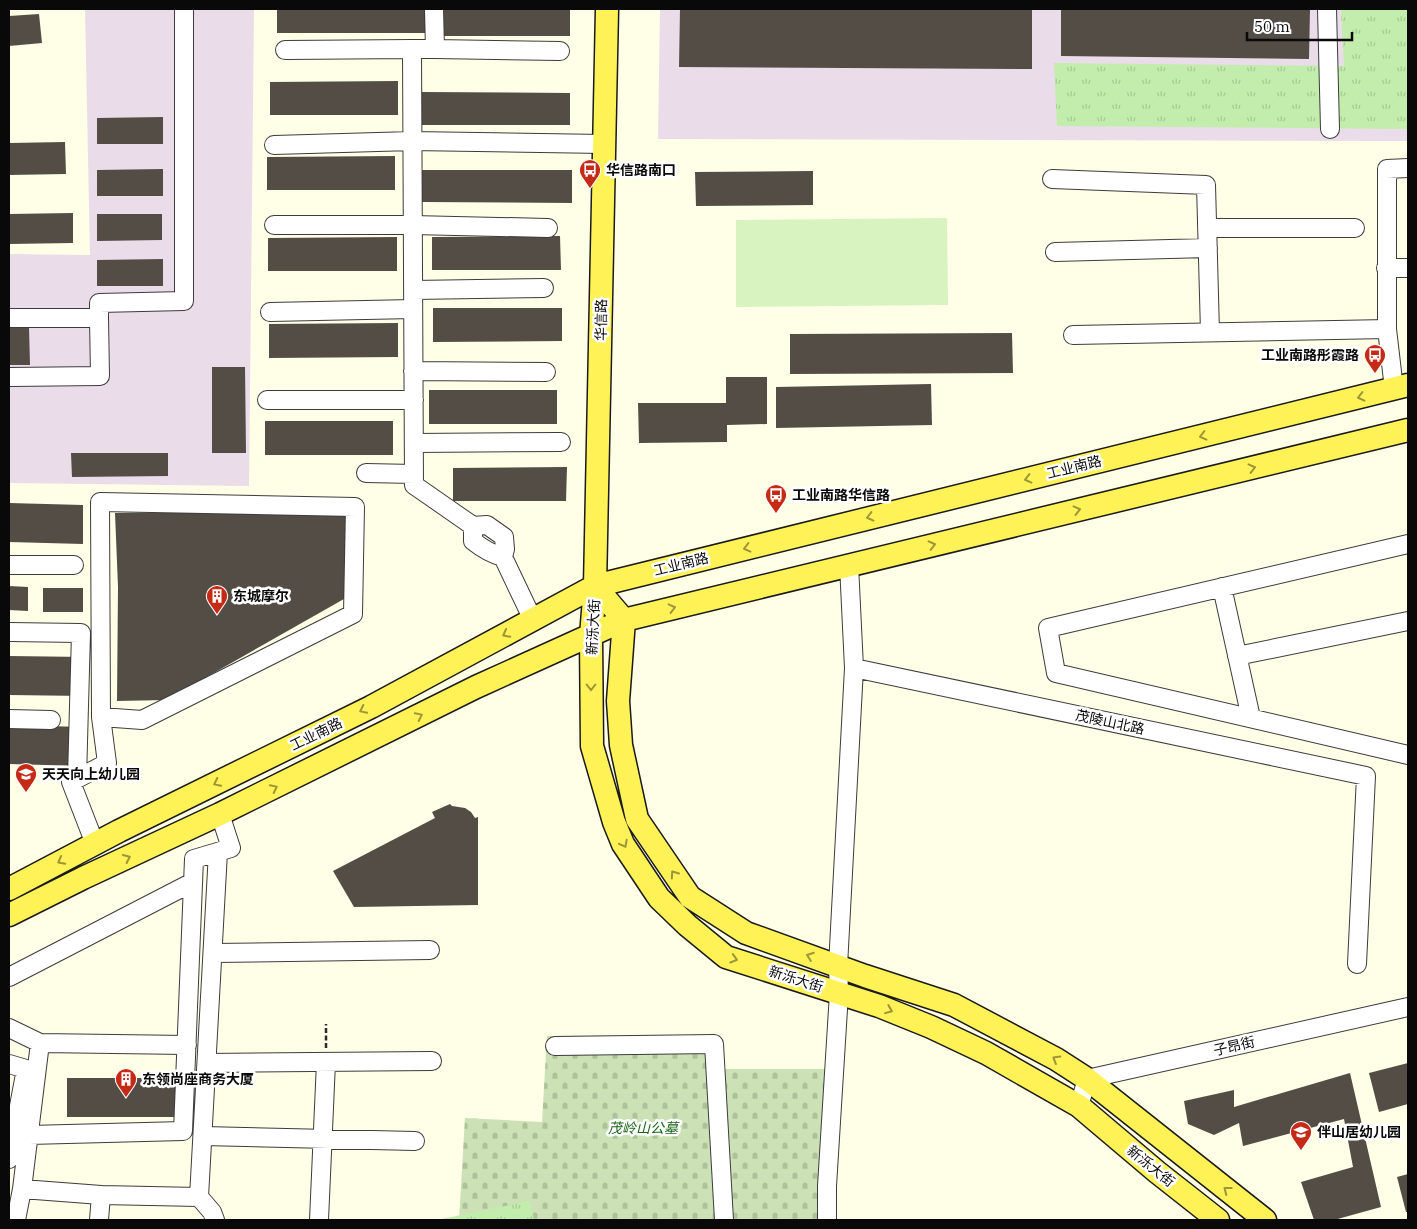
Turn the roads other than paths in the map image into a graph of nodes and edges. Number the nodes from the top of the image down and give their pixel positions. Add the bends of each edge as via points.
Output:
1 (434, 9) edge
2 (608, 9) edge
3 (1327, 9) edge
4 (184, 11) dead end
5 (412, 49) junction
6 (435, 49) junction
7 (285, 50) dead end
8 (560, 51) dead end
9 (1330, 129) dead end
10 (412, 142) junction
11 (604, 144) junction
12 (274, 145) dead end
13 (1408, 168) edge
14 (1052, 179) dead end
15 (412, 225) junction
16 (274, 226) dead end
17 (548, 228) dead end
18 (1207, 228) junction
19 (1355, 228) dead end
20 (1208, 248) junction
21 (1055, 252) dead end
22 (1386, 268) junction
23 (1408, 268) edge
24 (544, 288) dead end
25 (413, 290) junction
26 (413, 310) junction
27 (270, 312) dead end
28 (9, 318) edge
29 (99, 318) junction
30 (1387, 329) junction
31 (1210, 332) junction
32 (1073, 335) dead end
33 (413, 371) junction
34 (546, 372) dead end
35 (9, 377) edge
36 (1401, 387) edge
37 (267, 400) dead end
38 (414, 400) junction
39 (1408, 430) edge
40 (561, 442) dead end
41 (414, 443) junction
42 (366, 473) dead end
43 (414, 474) junction
44 (1408, 544) edge
45 (9, 565) edge
46 (74, 565) dead end
47 (849, 565) junction
48 (595, 586) junction
49 (1222, 588) junction
50 (533, 620) junction
51 (624, 620) junction
52 (1408, 621) edge
53 (9, 632) edge
54 (591, 636) junction
55 (1237, 656) junction
56 (854, 668) junction
57 (101, 717) junction
58 (1251, 718) junction
59 (9, 719) edge
60 (51, 720) dead end
61 (1408, 755) edge
62 (76, 779) junction
63 (220, 814) junction
64 (95, 844) junction
65 (218, 852) junction
66 (193, 882) junction
67 (9, 889) edge
68 (9, 915) edge
69 (430, 950) dead end
70 (213, 952) junction
71 (1356, 964) dead end
72 (838, 966) junction
73 (9, 977) edge
74 (839, 993) junction
75 (1408, 1007) edge
76 (9, 1028) edge
77 (40, 1043) junction
78 (187, 1045) junction
79 (555, 1046) dead end
80 (432, 1061) dead end
81 (326, 1062) junction
82 (9, 1064) edge
83 (207, 1064) junction
84 (1087, 1079) junction
85 (1079, 1106) junction
86 (29, 1135) junction
87 (202, 1136) junction
88 (324, 1139) junction
89 (415, 1141) dead end
90 (9, 1160) edge
91 (22, 1188) junction
92 (101, 1195) junction
93 (199, 1197) junction
94 (16, 1220) edge
95 (99, 1220) edge
96 (214, 1220) edge
97 (319, 1220) edge
98 (724, 1220) edge
99 (827, 1220) edge
100 (1218, 1220) edge
101 (1265, 1220) edge

1 - 6 street
2 - 11 main road, 华信路
3 - 9 street
4 - 29 street via 184,301 99,303
5 - 6 street
5 - 7 street
5 - 10 street
6 - 8 street
10 - 11 street
10 - 12 street
10 - 15 street
11 - 48 main road, 华信路
13 - 22 street via 1387,169
14 - 18 street via 1206,185
15 - 16 street
15 - 17 street
15 - 25 street
18 - 19 street
18 - 20 street
20 - 21 street
20 - 31 street
22 - 23 street
22 - 30 street
24 - 25 street
25 - 26 street
26 - 27 street
26 - 33 street
28 - 29 street
29 - 35 street via 100,376
30 - 31 street
30 - 36 street
31 - 32 street
33 - 34 street
33 - 38 street
36 -> 48 main road, 工业南路
37 - 38 street
38 - 41 street
47 -> 39 main road
40 - 41 street
41 - 43 street
42 - 43 street
43 - 50 street via 414,485 473,526 473,541 492,554 503,557
44 - 49 street
45 - 46 street
51 -> 47 main road
47 - 56 street
48 - 50 main road, 工业南路
48 - 51 main road
48 - 54 main road, 新泺大街
49 - 55 street
49 - 58 street via 1048,628 1056,673
50 -> 64 main road, 工业南路 via 371,706
51 - 54 main road
72 -> 51 main road, 新泺大街 via 746,933 690,897 637,819 621,745 618,701
52 - 55 street
53 - 62 street via 81,632
63 -> 54 main road via 476,687
54 -> 74 main road, 新泺大街 via 592,746 623,844 659,898 726,957
55 - 58 street
56 - 71 street, 茂陵山北路 via 1366,776
56 - 72 street
57 - 57 street via 142,720 353,614 354,507 100,502
57 - 62 street via 107,763
58 - 61 street
59 - 60 street
62 - 64 street via 71,782
63 - 65 street via 231,848
68 -> 63 main road
64 -> 67 main road, 工业南路
65 - 66 street via 194,860
65 - 70 street
66 - 73 street
66 - 78 street
69 - 70 street
70 - 83 street
72 - 74 street
84 -> 72 main road, 新泺大街 via 954,1005
74 -> 85 main road, 新泺大街 via 931,1026
74 - 99 street
75 - 84 street, 子昂街
76 - 77 street
77 - 78 street
77 - 86 street
78 - 86 street via 184,1131
79 - 98 street via 714,1044
80 - 81 street
81 - 83 street
81 - 88 street
82 - 90 street via 26,1068
83 - 87 street
84 - 85 street
101 -> 84 main road, 新泺大街
85 - 100 main road, 新泺大街
86 - 91 street
87 - 88 street
87 - 93 street
88 - 89 street
88 - 97 street
91 - 92 street
91 - 94 street
92 - 93 street
92 - 95 street
93 - 96 street via 212,1212

